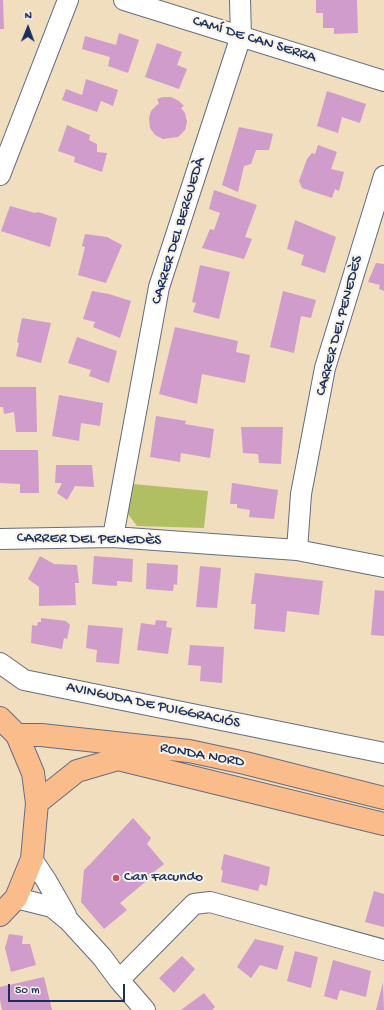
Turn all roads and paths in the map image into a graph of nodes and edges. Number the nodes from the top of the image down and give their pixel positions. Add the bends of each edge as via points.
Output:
1 (68, 0) edge
2 (124, 0) edge
3 (240, 0) edge
4 (241, 36) junction
5 (384, 81) edge
6 (0, 175) edge
7 (384, 176) edge
8 (113, 537) junction
9 (0, 538) edge
10 (297, 550) junction
11 (384, 567) edge
12 (0, 663) edge
13 (0, 718) edge
14 (17, 735) junction
15 (384, 753) edge
16 (384, 798) edge
17 (37, 803) junction
18 (384, 824) edge
19 (32, 859) junction
20 (16, 898) junction
21 (0, 915) edge
22 (70, 921) junction
23 (384, 950) edge
24 (119, 980) junction
25 (145, 1010) edge

1 - 6 street
2 - 4 street, CAMÍ DE CAN SERRA
3 - 4 street, CARRER DEL BERGUEDÀ
4 - 5 street, CAMÍ DE CAN SERRA
4 - 8 street, CARRER DEL BERGUEDÀ via 159,287
7 - 10 street, CARRER DEL PENEDÈS via 325,368 301,494
8 - 9 street, CARRER DEL PENEDÈS
8 - 10 street, CARRER DEL PENEDÈS
10 - 11 street, CARRER DEL PENEDÈS
12 - 15 street, AVINGUDA DE PUIGGRACIÓS via 24,680
13 - 14 main road
14 - 16 main road, RONDA NORD via 41,735 189,751
14 - 17 main road via 33,773
17 - 18 main road, RONDA NORD via 76,771 118,759
17 - 19 main road
19 - 20 main road
19 - 22 street
20 - 21 main road
20 - 22 street via 52,907
22 - 24 street
23 - 24 street via 210,902 194,904
24 - 25 street

